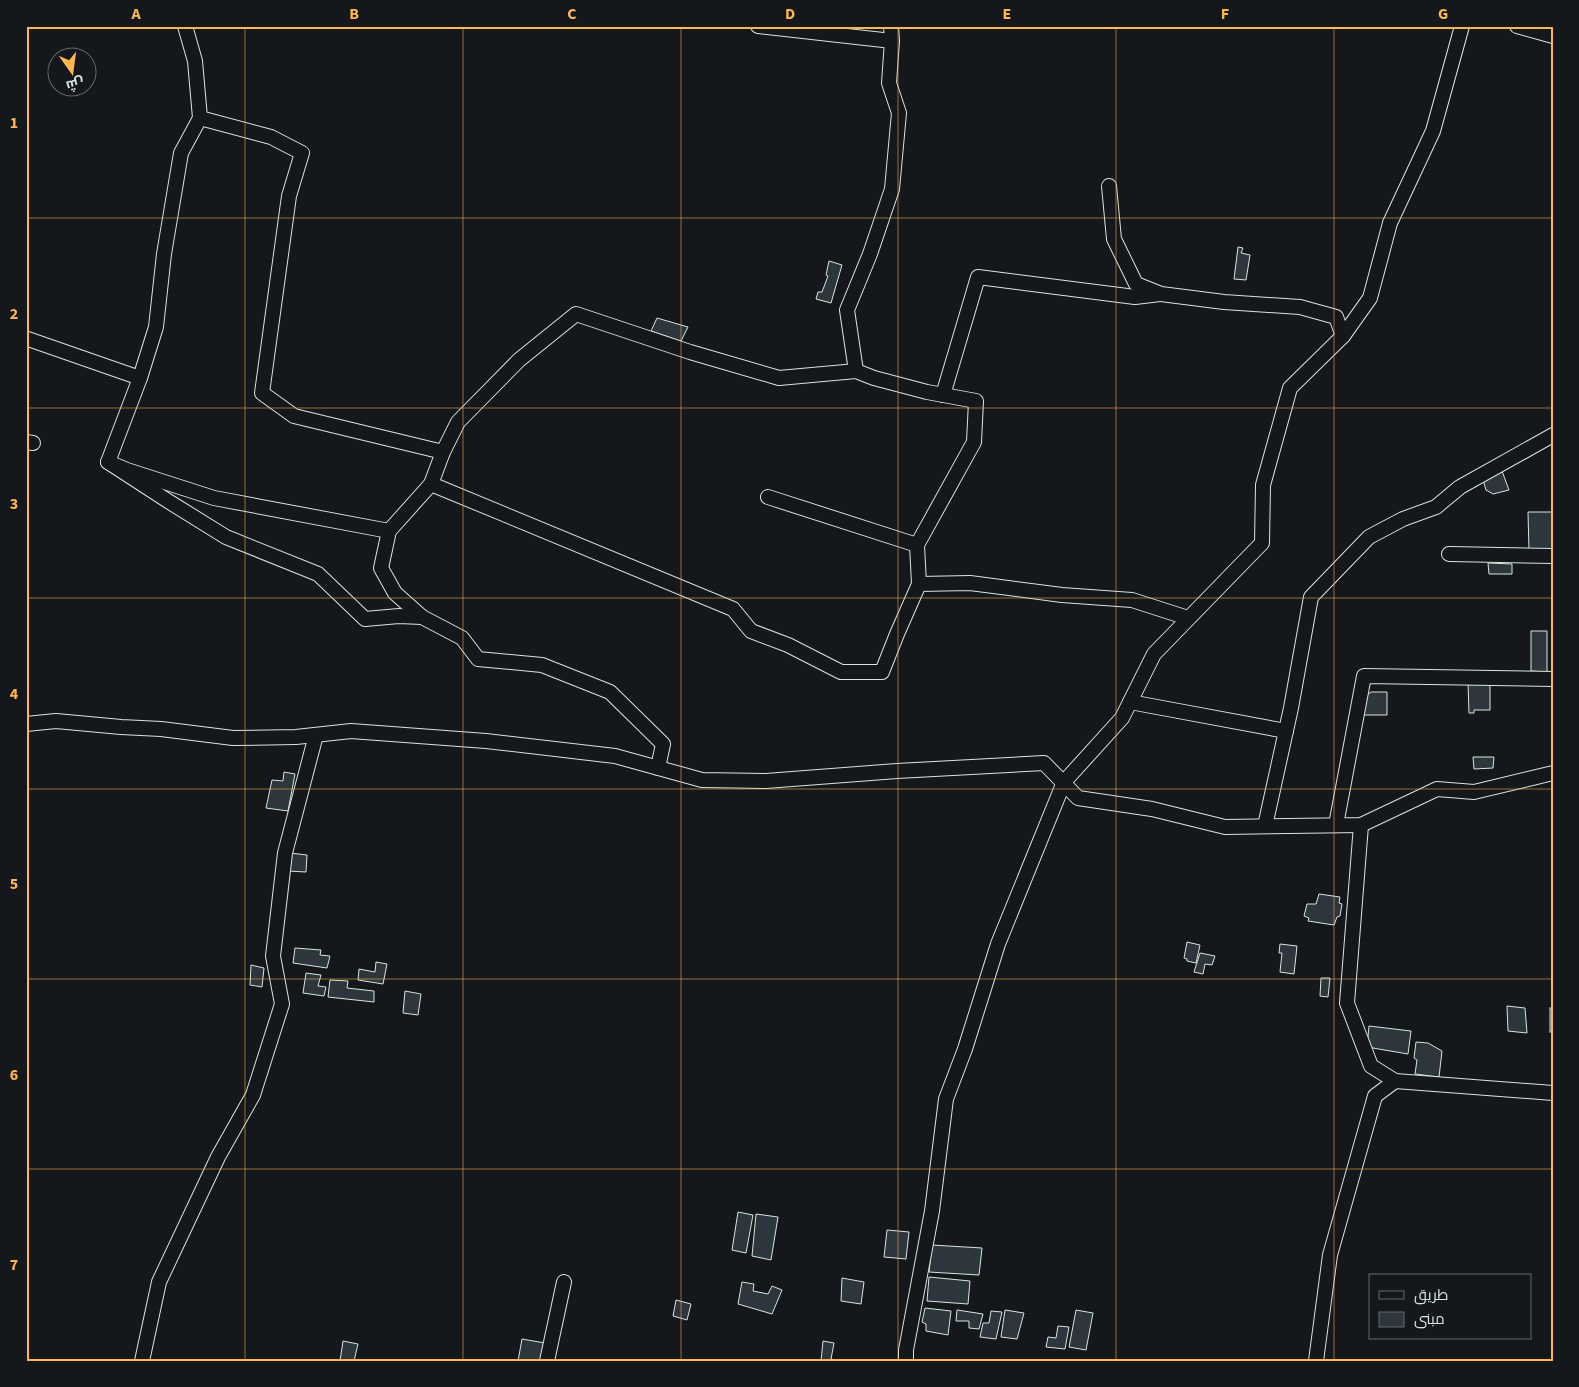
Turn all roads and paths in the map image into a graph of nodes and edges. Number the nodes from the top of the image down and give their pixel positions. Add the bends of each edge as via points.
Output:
1 (185, 26) edge
2 (758, 26) edge
3 (892, 26) edge
4 (1462, 26) edge
5 (1517, 26) edge
6 (1553, 36) edge
7 (892, 41) junction
8 (200, 118) junction
9 (1109, 186) dead end
10 (1160, 294) junction
11 (1343, 336) junction
12 (28, 339) dead end
13 (856, 371) junction
14 (140, 378) junction
15 (943, 395) junction
16 (1553, 435) edge
17 (443, 452) junction
18 (108, 462) junction
19 (431, 484) junction
20 (768, 497) dead end
21 (390, 531) junction
22 (917, 544) junction
23 (1449, 554) dead end
24 (1553, 556) edge
25 (920, 584) junction
26 (422, 617) junction
27 (1188, 618) junction
28 (1553, 679) edge
29 (1130, 702) junction
30 (26, 724) edge
31 (1286, 730) junction
32 (316, 735) junction
33 (658, 768) junction
34 (1553, 773) edge
35 (1064, 782) junction
36 (1336, 825) junction
37 (1361, 825) junction
38 (1266, 826) junction
39 (1395, 1081) junction
40 (1553, 1093) edge
41 (564, 1282) dead end
42 (142, 1361) edge
43 (547, 1361) edge
44 (906, 1361) edge
45 (1316, 1361) edge

1 - 8 street via 195,61
2 - 7 street
3 - 7 street
4 - 11 street via 1433,131 1390,223 1370,298
5 - 6 street
7 - 13 street via 889,83 899,113 892,189 847,310
8 - 14 street via 181,153 156,327
8 - 17 street via 271,137 302,152 288,196 262,393 294,416
9 - 10 street via 1114,238 1136,284
10 - 11 street via 1300,307 1336,316
10 - 15 street via 1135,297 978,277
11 - 27 street via 1290,388 1264,485 1262,543
12 - 14 street
13 - 15 street
13 - 17 street via 779,378 576,314 519,360 458,422
14 - 18 street
15 - 22 street via 976,401 974,442
16 - 31 street via 1460,487 1436,507 1369,537 1311,597
17 - 19 street
18 - 21 street via 214,498
18 - 26 street via 226,537 318,574 365,620
19 - 21 street
19 - 25 street via 733,609 751,631 788,645 841,672 882,672
20 - 22 street
21 - 26 street via 381,568 395,593
22 - 25 street
23 - 24 street
25 - 27 street via 970,582 1062,595 1132,600
26 - 33 street via 462,638 478,659 542,665 610,692 662,744
27 - 29 street via 1154,654
28 - 36 street via 1364,676
29 - 31 street
29 - 35 street via 1122,718
30 - 32 street via 56,721 233,738
31 - 38 street
32 - 33 street via 351,731 486,741 614,756
32 - 42 street via 284,854 273,956 282,1004 253,1095 218,1157 159,1282
33 - 35 street via 702,780 766,781 1044,763
34 - 37 street via 1474,792 1437,789
35 - 38 street via 1078,798 1152,809 1225,827
35 - 44 street via 998,944 946,1099 932,1211
36 - 37 street
36 - 38 street
37 - 39 street via 1347,1003 1371,1066
39 - 40 street
39 - 45 street via 1375,1096 1330,1254
41 - 43 street

